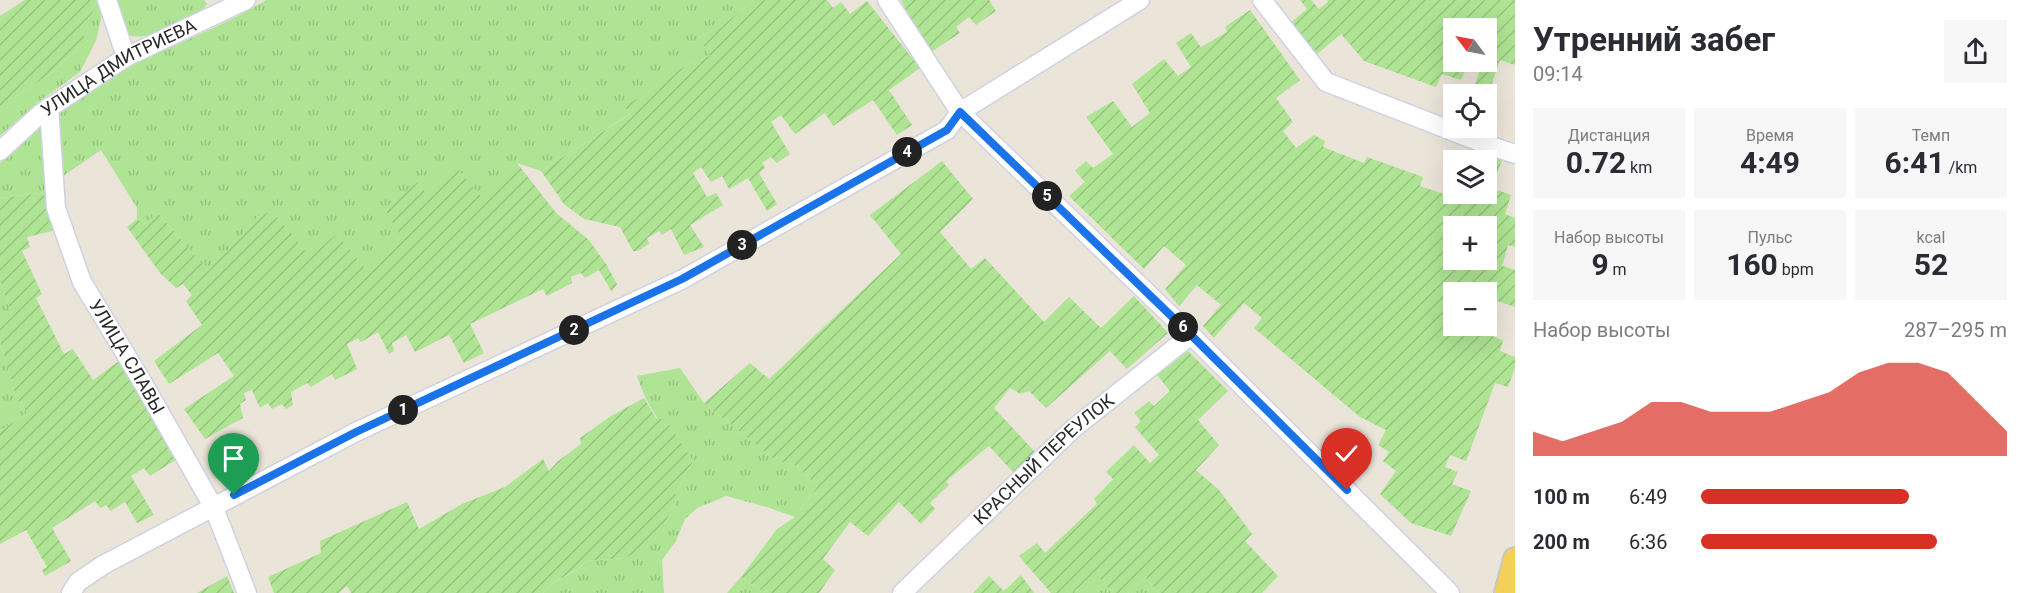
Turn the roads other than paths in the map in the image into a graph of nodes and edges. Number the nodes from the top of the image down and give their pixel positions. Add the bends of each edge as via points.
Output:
1 (107, 0) edge
2 (246, 0) edge
3 (887, 0) edge
4 (1140, 0) edge
5 (1262, 0) edge
6 (126, 57) junction
7 (49, 107) junction
8 (960, 112) junction
9 (0, 151) edge
10 (1515, 154) edge
11 (1191, 335) junction
12 (214, 508) junction
13 (1515, 560) edge
14 (71, 593) edge
15 (247, 593) edge
16 (903, 593) edge
17 (1450, 593) edge
18 (1506, 593) edge

1 - 6 street
2 - 6 street, УЛИЦА ДМИТРИЕВА
3 - 8 street
4 - 8 street
5 - 10 street via 1326,82
6 - 7 street, УЛИЦА ДМИТРИЕВА
7 - 9 street, УЛИЦА ДМИТРИЕВА
7 - 12 street, УЛИЦА СЛАВЫ via 57,208 82,282
8 - 11 street
8 - 12 street via 947,130 682,279 356,432
11 - 16 street, КРАСНЫЙ ПЕРЕУЛОК via 1074,428
11 - 17 street
12 - 14 street via 103,565 78,582
12 - 15 street, УЛИЦА СЛАВЫ
13 - 18 main road

